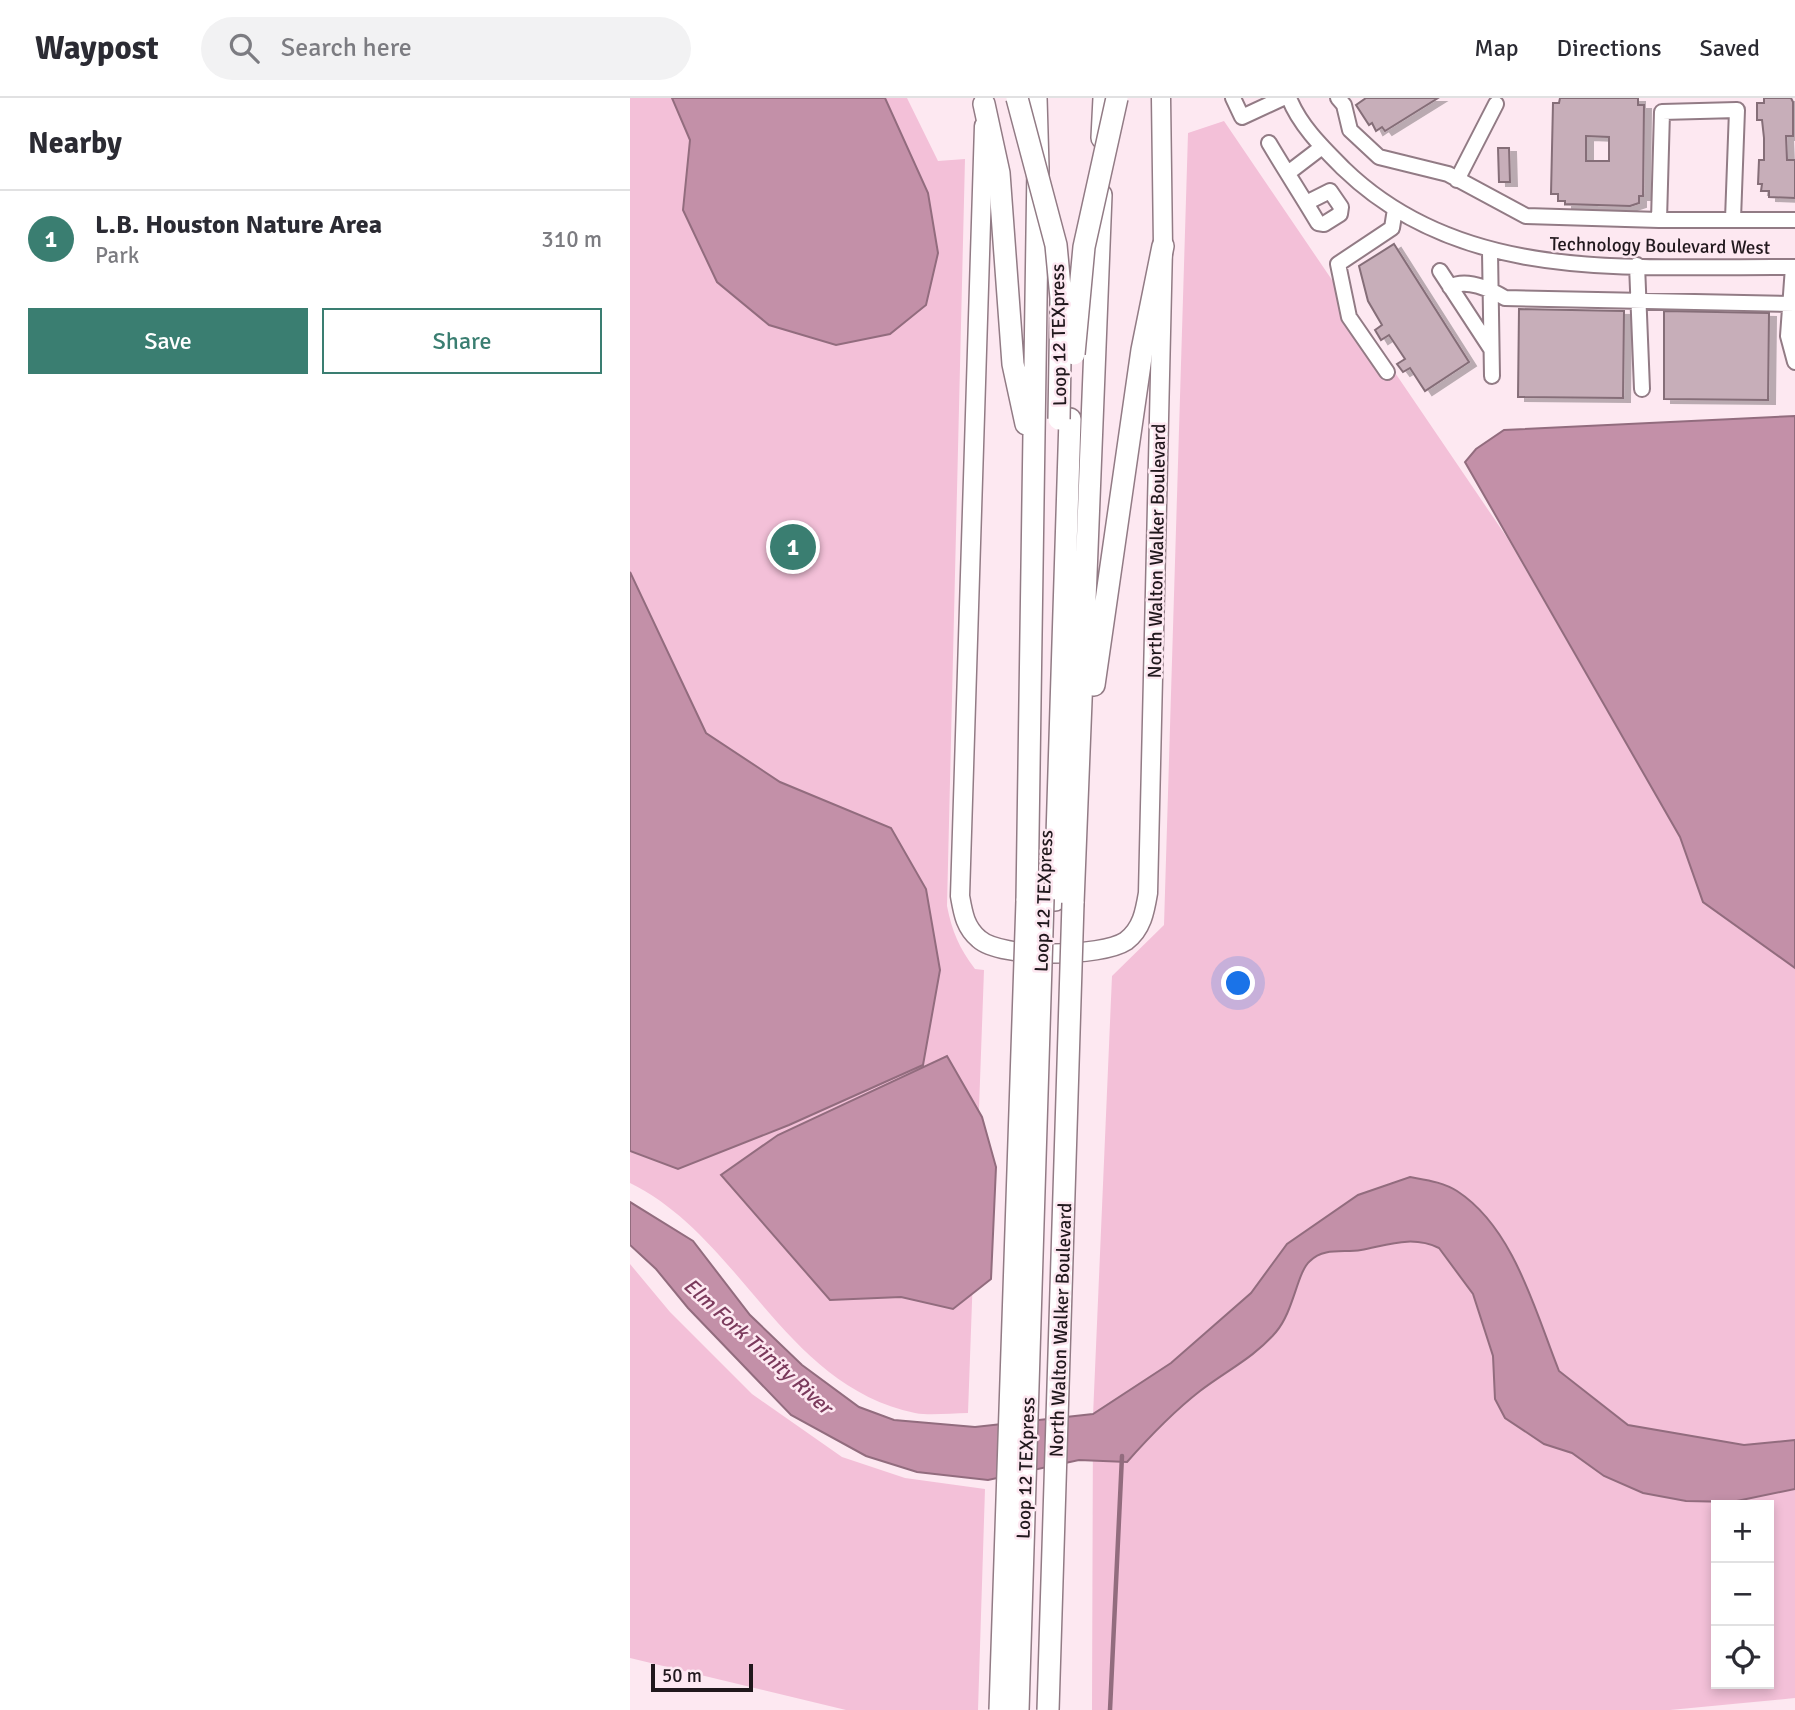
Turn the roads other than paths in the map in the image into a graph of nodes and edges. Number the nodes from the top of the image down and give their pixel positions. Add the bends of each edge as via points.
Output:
1 (1017, 98) edge
2 (1037, 98) edge
3 (1104, 98) edge
4 (1117, 98) edge
5 (1161, 98) edge
6 (1233, 98) edge
7 (1283, 98) edge
8 (1289, 98) edge
9 (1339, 98) edge
10 (984, 101) edge
11 (1496, 104) dead end
12 (1269, 143) dead end
13 (1322, 147) junction
14 (1288, 173) junction
15 (1457, 180) junction
16 (1306, 203) dead end
17 (1395, 209) junction
18 (1733, 219) junction
19 (1660, 220) junction
20 (1795, 220) edge
21 (1163, 246) junction
22 (1490, 252) junction
23 (1637, 265) junction
24 (1794, 267) edge
25 (1440, 271) dead end
26 (1450, 287) junction
27 (1491, 290) junction
28 (1638, 299) junction
29 (1793, 304) edge
30 (1492, 350) junction
31 (1795, 362) edge
32 (1387, 372) dead end
33 (1492, 376) dead end
34 (1642, 389) dead end
35 (1065, 419) junction
36 (1034, 461) junction
37 (1079, 783) junction
38 (1050, 901) junction
39 (1000, 1710) edge
40 (1018, 1710) edge
41 (1029, 1710) edge
42 (1048, 1710) edge

1 - 35 highway, Loop 12 TEXpress, bridge via 1056,244
2 - 36 highway, North Walton Walker Boulevard
3 - 37 highway, North Walton Walker Boulevard
4 - 35 highway, Loop 12 TEXpress, bridge via 1084,247
5 - 21 main road, North Walton Walker Boulevard
6 - 7 street via 1242,117
8 - 13 street, Technology Boulevard West
9 - 15 street via 1350,130 1379,157
10 - 21 main road, North Walton Walker Boulevard via 960,896 964,921 995,949 1106,949 1126,940 1145,915
10 - 36 highway via 999,173 1013,364
11 - 15 street
12 - 14 street
13 - 14 street
13 - 17 street, Technology Boulevard West
14 - 16 street
15 - 19 street via 1526,216
17 - 22 street, Technology Boulevard West
17 - 32 street via 1392,228 1338,264 1349,317
18 - 19 street
18 - 19 street via 1737,110 1662,112
18 - 20 street
21 - 37 highway via 1142,350
22 - 23 street, Technology Boulevard West via 1552,263
22 - 27 street
23 - 24 street, Technology Boulevard West
23 - 28 street
24 - 29 street
25 - 26 street
26 - 27 street via 1457,283
26 - 30 street
27 - 28 street via 1505,298
27 - 30 street
28 - 29 street
28 - 34 street
29 - 31 street via 1788,336
30 - 33 street
35 - 38 highway, Loop 12 TEXpress
36 - 38 highway, North Walton Walker Boulevard
37 - 38 highway, North Walton Walker Boulevard
38 - 39 highway, North Walton Walker Boulevard, bridge
38 - 40 highway, Loop 12 TEXpress, bridge
38 - 41 highway, Loop 12 TEXpress
38 - 42 highway, North Walton Walker Boulevard, bridge

